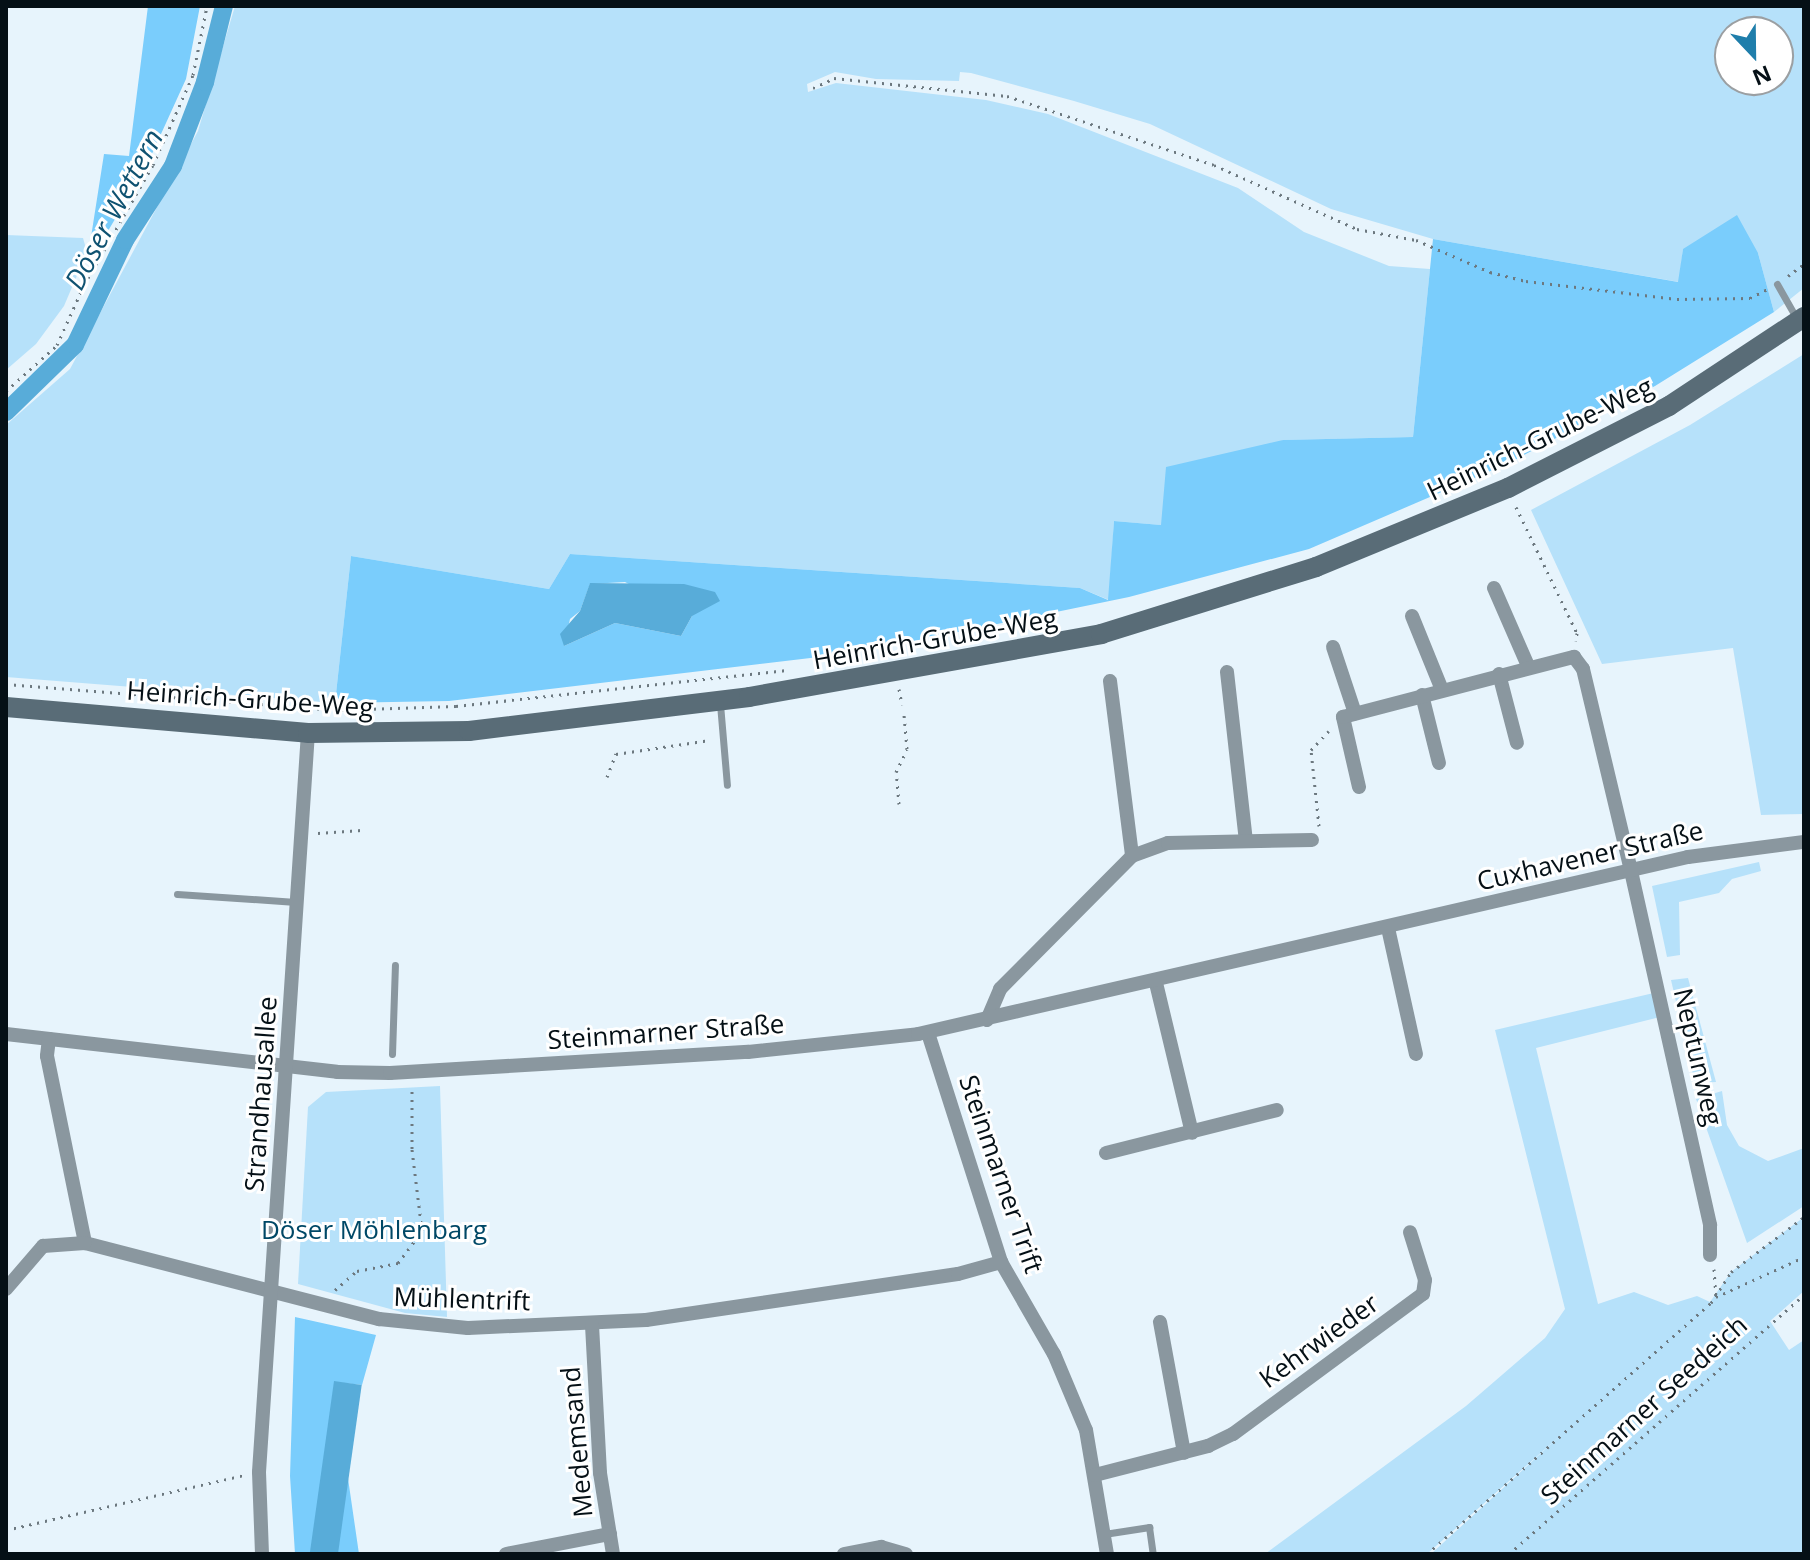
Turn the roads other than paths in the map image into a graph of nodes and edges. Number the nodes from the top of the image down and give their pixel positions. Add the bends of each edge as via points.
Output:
1 (1777, 284) road end
2 (1801, 320) edge
3 (1494, 588) dead end
4 (1412, 616) dead end
5 (1333, 647) dead end
6 (1528, 666) junction
7 (1227, 672) dead end
8 (1499, 674) junction
9 (1110, 681) dead end
10 (1442, 690) junction
11 (1422, 695) junction
12 (720, 701) junction
13 (6, 707) edge
14 (1349, 715) junction
15 (308, 733) junction
16 (1517, 743) dead end
17 (1439, 763) dead end
18 (727, 785) dead end
19 (1359, 787) dead end
20 (1312, 840) road end
21 (1246, 841) junction
22 (1804, 842) edge
23 (1132, 856) junction
24 (1631, 871) junction
25 (177, 894) dead end
26 (298, 902) junction
27 (1388, 928) junction
28 (1320, 944) joint
29 (395, 965) dead end
30 (1156, 983) junction
31 (987, 1020) junction
32 (928, 1033) junction
33 (6, 1034) edge
34 (49, 1039) junction
35 (392, 1054) dead end
36 (1416, 1054) dead end
37 (287, 1066) junction
38 (1277, 1110) dead end
39 (1192, 1133) junction
40 (1106, 1153) dead end
41 (1410, 1232) dead end
42 (85, 1243) junction
43 (1710, 1255) road end
44 (1001, 1262) junction
45 (6, 1289) edge
46 (272, 1290) junction
47 (1160, 1322) dead end
48 (592, 1325) junction
49 (1184, 1453) junction
50 (1095, 1475) junction
51 (610, 1534) junction
52 (1104, 1534) junction
53 (262, 1554) edge
54 (506, 1554) edge
55 (613, 1554) edge
56 (844, 1554) edge
57 (906, 1554) edge
58 (1107, 1554) edge
59 (1153, 1554) edge

1 - 2 lane
2 - 12 street, Heinrich-Grube-Weg via 1669,406 1508,488 1316,567 1101,634
3 - 6 street
4 - 10 street
5 - 14 street
6 - 8 street
6 - 24 street, Neptunweg via 1574,657 1583,669
7 - 21 street
8 - 10 street
8 - 16 street
9 - 23 street
10 - 11 street
11 - 14 street
11 - 17 street
12 - 15 street, Heinrich-Grube-Weg via 469,731
12 - 18 lane
13 - 15 street, Heinrich-Grube-Weg
14 - 19 street
15 - 26 street, Strandhausallee
20 - 21 street
21 - 23 street via 1168,843
22 - 24 street, Cuxhavener Straße via 1740,848
23 - 31 street via 1000,989
24 - 27 street, Cuxhavener Straße
24 - 43 street, Neptunweg via 1710,1225
25 - 26 lane
26 - 37 street, Strandhausallee
27 - 28 street, Cuxhavener Straße
27 - 36 street
28 - 30 street, Steinmarner Straße
29 - 35 lane
30 - 31 street, Steinmarner Straße
30 - 39 street
31 - 32 street, Steinmarner Straße
32 - 37 street, Steinmarner Straße via 748,1052 390,1073
32 - 44 street, Steinmarner Trift
33 - 34 street, Steinmarner Straße
34 - 37 street, Steinmarner Straße
34 - 42 street via 47,1056
37 - 46 street, Strandhausallee
38 - 39 street
39 - 40 street
41 - 49 street, Kehrwieder via 1425,1280 1423,1294 1233,1434
42 - 45 street, Mühlentrift via 43,1246
42 - 46 street, Mühlentrift
44 - 48 street, Mühlentrift via 958,1274
44 - 50 street, Steinmarner Trift via 1072,1391
46 - 48 street, Mühlentrift via 409,1324
46 - 53 street, Strandhausallee via 259,1472
47 - 49 street
48 - 51 street, Medemsand via 600,1473
49 - 50 street, Kehrwieder
50 - 52 street, Steinmarner Trift
51 - 54 street
51 - 55 street, Medemsand
52 - 58 street, Steinmarner Trift
52 - 59 lane via 1149,1527
56 - 57 street via 881,1547

